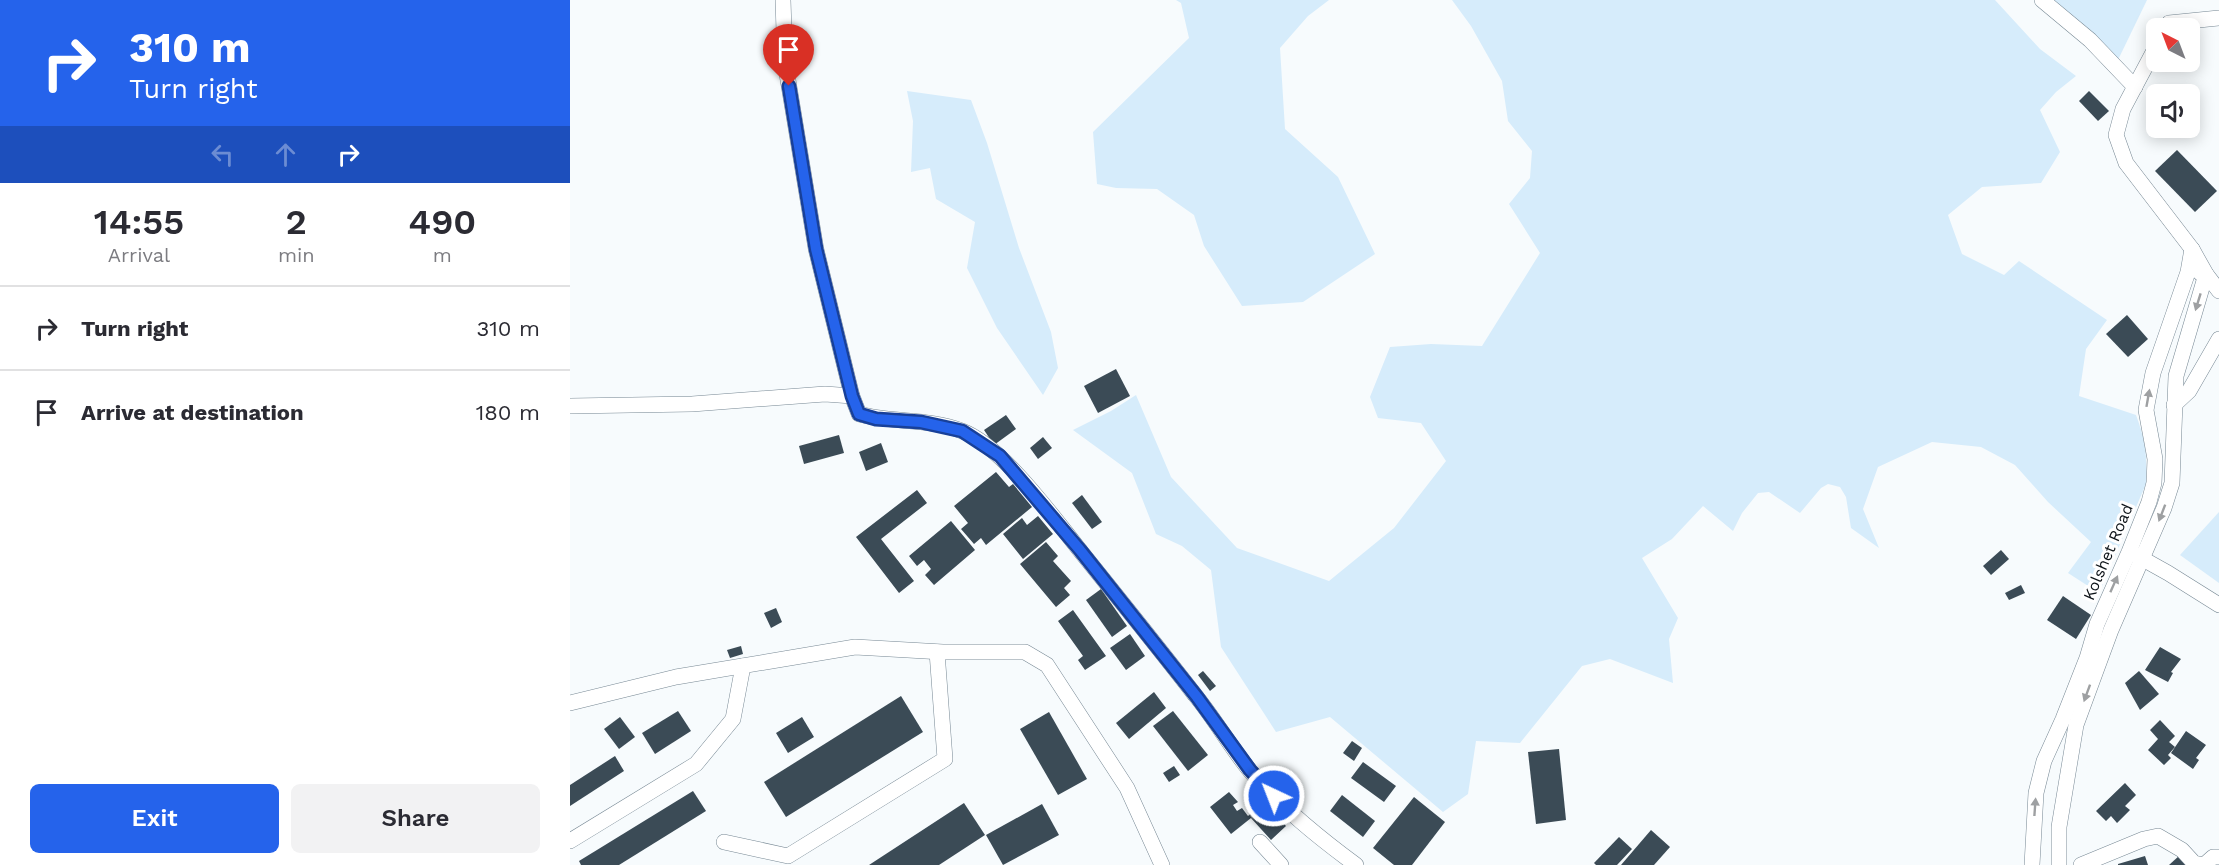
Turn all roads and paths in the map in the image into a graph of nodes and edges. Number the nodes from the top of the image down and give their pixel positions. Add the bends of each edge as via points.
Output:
1 (783, 0) edge
2 (2042, 0) edge
3 (2219, 18) edge
4 (2200, 21) edge
5 (2146, 66) edge
6 (2135, 87) junction
7 (2192, 249) junction
8 (2188, 272) junction
9 (2206, 274) junction
10 (2219, 291) edge
11 (2219, 339) edge
12 (852, 396) junction
13 (2174, 405) junction
14 (570, 406) edge
15 (2154, 483) junction
16 (2172, 483) junction
17 (2136, 555) junction
18 (2219, 605) edge
19 (2097, 624) junction
20 (2111, 630) junction
21 (937, 652) junction
22 (743, 666) junction
23 (570, 703) edge
24 (2070, 722) junction
25 (570, 841) edge
26 (724, 842) dead end
27 (1260, 842) dead end
28 (2219, 857) edge
29 (1162, 865) edge
30 (1281, 865) edge
31 (1356, 865) edge
32 (2032, 865) edge
33 (2058, 865) edge
34 (2081, 865) edge

1 - 12 street via 785,62 816,249
2 - 6 street via 2090,40
3 - 4 street
5 - 6 street
6 - 7 street via 2123,109 2116,135 2126,163
7 - 8 street, Kolshet Road
7 - 9 street
8 - 9 street
15 -> 8 street, Kolshet Road via 2155,459 2146,410 2152,373
9 - 10 street
9 -> 13 street, Kolshet Road via 2176,376
11 - 13 street via 2189,391
12 - 14 street
12 - 31 street via 859,414 962,431 1000,456 1065,531 1250,770 1286,809
13 - 16 street, Kolshet Road
15 - 16 street
15 - 17 street, Kolshet Road
16 -> 17 street, Kolshet Road via 2164,508
17 - 18 street
19 -> 17 street, Kolshet Road
17 - 20 street, Kolshet Road
19 - 20 street
19 - 24 street, Kolshet Road
20 -> 24 street, Kolshet Road
21 - 22 street via 855,647
21 - 26 street via 945,759 788,856
21 - 29 street via 1025,652 1047,664 1127,788
22 - 23 street via 676,677
22 - 25 street via 733,719 696,764
32 -> 24 street, Kolshet Road via 2036,793 2044,761
24 - 33 street, Kolshet Road
27 - 30 street
28 - 34 street via 2204,865 2194,863 2182,850 2158,836

